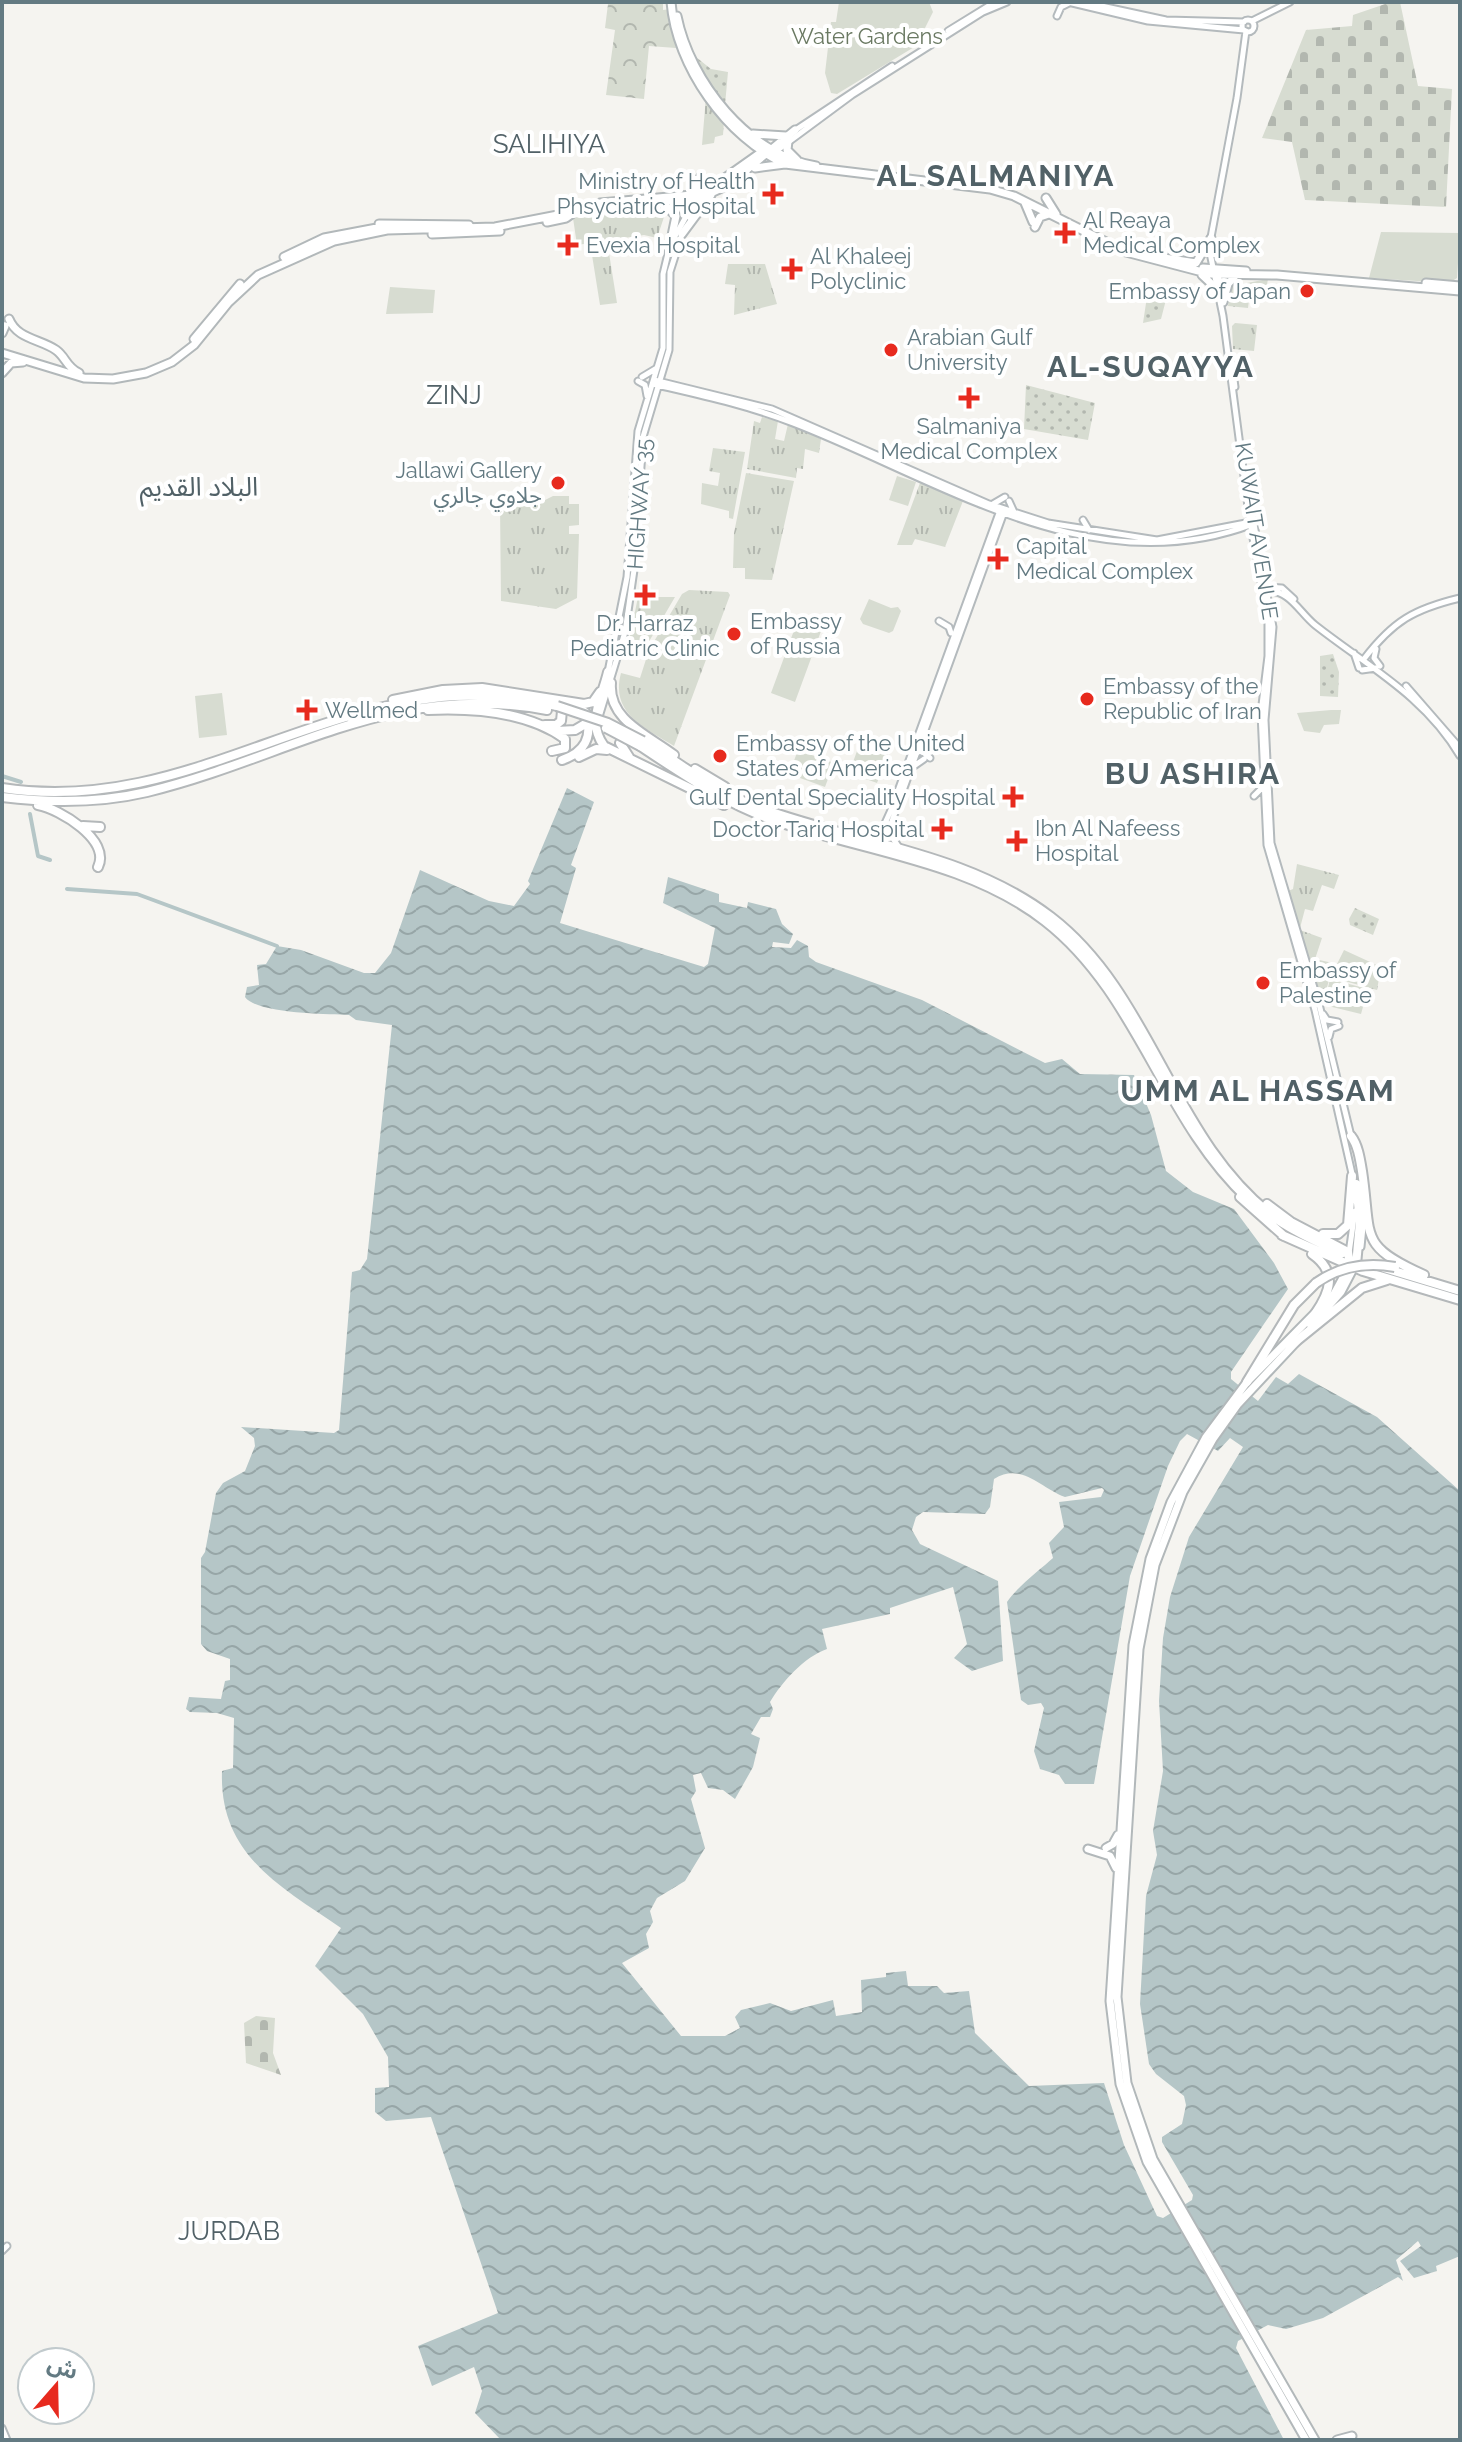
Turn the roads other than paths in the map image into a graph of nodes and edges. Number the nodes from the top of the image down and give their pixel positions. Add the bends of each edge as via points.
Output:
1 (673, 2) edge
2 (1007, 2) edge
3 (1083, 2) edge
4 (1290, 2) edge
5 (1070, 3) edge
6 (993, 5) edge
7 (983, 12) junction
8 (1057, 16) dead end
9 (1266, 16) junction
10 (990, 18) dead end
11 (1252, 21) junction
12 (1244, 22) junction
13 (1253, 30) junction
14 (1245, 31) junction
15 (806, 111) dead end
16 (821, 111) junction
17 (732, 124) junction
18 (795, 130) junction
19 (745, 134) junction
20 (787, 138) junction
21 (767, 153) junction
22 (747, 162) junction
23 (785, 164) junction
24 (806, 164) junction
25 (746, 172) junction
26 (735, 176) junction
27 (700, 190) junction
28 (686, 195) junction
29 (711, 195) junction
30 (1046, 198) dead end
31 (1024, 201) junction
32 (655, 204) junction
33 (1052, 214) junction
34 (682, 234) junction
35 (335, 238) junction
36 (1211, 238) junction
37 (670, 245) junction
38 (344, 246) dead end
39 (1158, 257) junction
40 (1185, 268) junction
41 (1215, 272) junction
42 (1236, 275) junction
43 (1460, 275) edge
44 (1217, 289) junction
45 (1456, 289) edge
46 (1223, 302) junction
47 (5, 326) edge
48 (2, 350) edge
49 (27, 362) junction
50 (662, 365) junction
51 (2, 373) edge
52 (79, 373) junction
53 (656, 382) junction
54 (678, 386) junction
55 (671, 388) junction
56 (650, 400) junction
57 (988, 506) junction
58 (1002, 512) junction
59 (1020, 519) junction
60 (1252, 524) junction
61 (1065, 527) junction
62 (995, 529) junction
63 (1236, 530) junction
64 (1094, 532) junction
65 (1253, 539) junction
66 (1265, 576) junction
67 (1277, 586) junction
68 (1265, 589) junction
69 (1287, 596) junction
70 (1460, 598) edge
71 (1424, 607) junction
72 (1271, 611) junction
73 (963, 613) junction
74 (1391, 617) dead end
75 (1404, 618) junction
76 (939, 621) dead end
77 (948, 622) dead end
78 (1391, 629) junction
79 (949, 646) junction
80 (1375, 648) junction
81 (1356, 652) junction
82 (1367, 659) junction
83 (1379, 668) junction
84 (608, 672) junction
85 (611, 683) junction
86 (602, 688) junction
87 (540, 696) junction
88 (558, 706) junction
89 (360, 717) junction
90 (593, 722) junction
91 (629, 722) junction
92 (536, 724) junction
93 (549, 729) junction
94 (921, 740) junction
95 (656, 741) junction
96 (641, 744) junction
97 (1460, 748) edge
98 (552, 751) dead end
99 (615, 753) junction
100 (1460, 756) edge
101 (578, 757) dead end
102 (562, 760) dead end
103 (638, 762) junction
104 (909, 773) junction
105 (1263, 783) junction
106 (2, 788) edge
107 (2, 798) edge
108 (1264, 811) junction
109 (775, 813) junction
110 (75, 822) junction
111 (789, 825) junction
112 (100, 827) dead end
113 (848, 835) junction
114 (910, 854) junction
115 (98, 867) dead end
116 (1292, 932) junction
117 (1300, 956) junction
118 (1320, 1008) junction
119 (1329, 1045) junction
120 (1351, 1136) junction
121 (1228, 1174) junction
122 (1352, 1176) junction
123 (1284, 1217) junction
124 (1282, 1235) junction
125 (1351, 1261) junction
126 (1371, 1266) dead end
127 (1424, 1275) junction
128 (1401, 1283) junction
129 (1460, 1293) edge
130 (1327, 1308) joint
131 (1315, 1314) junction
132 (1294, 1343) junction
133 (1249, 1385) junction
134 (1203, 1449) junction
135 (1120, 1829) junction
136 (1106, 1848) dead end
137 (1088, 1849) dead end
138 (1118, 1877) junction
139 (1174, 2204) junction
140 (1254, 2339) junction
141 (1287, 2403) junction
142 (1293, 2415) junction
143 (2, 2428) edge
144 (1352, 2436) dead end
145 (7, 2440) edge
146 (1300, 2440) edge
147 (1313, 2440) edge
148 (1337, 2440) edge

1 - 17 main road via 676,36 686,59
1 - 19 main road via 691,56
2 - 6 main road
3 - 12 main road via 1166,20
4 - 9 main road
5 - 8 main road
5 - 14 main road via 1148,21
6 - 7 main road
6 - 16 main road
7 - 10 main road
7 - 20 main road
9 - 11 main road
9 - 13 main road
11 - 12 main road
11 - 13 main road
12 - 14 main road
13 - 14 main road
14 - 36 main road
15 - 16 main road
16 - 18 main road
17 - 19 main road
17 - 21 main road
18 - 20 main road
18 - 21 main road
19 - 20 main road
19 - 21 main road
19 - 22 main road
20 - 21 main road
20 - 24 main road via 788,152
21 - 22 main road
21 - 23 main road
21 - 24 main road
21 - 25 main road
21 - 26 main road
22 - 26 main road
23 - 25 main road
23 - 31 main road via 985,188
24 - 33 main road via 982,183 1016,193
25 - 26 main road
26 - 27 main road
26 - 27 main road
26 - 29 main road
27 - 28 main road
27 - 28 main road
27 - 29 main road
27 - 32 main road
27 - 34 main road, HIGHWAY 35
27 - 37 main road, HIGHWAY 35
28 - 35 main road via 596,203 469,225 346,228
29 - 34 main road
30 - 33 main road
31 - 33 main road
31 - 33 main road via 1034,224
32 - 35 main road via 574,211 566,218 481,231
32 - 37 main road via 676,213
33 - 39 main road
33 - 40 main road via 1126,252
34 - 50 main road, HIGHWAY 35 via 670,272 671,332
35 - 38 main road
35 - 49 main road via 258,275 194,345 160,368 94,379
35 - 52 main road via 305,242 242,282 192,342 171,358 132,372
36 - 39 main road via 1196,263
36 - 41 main road
37 - 50 main road, HIGHWAY 35 via 663,274
39 - 41 main road
40 - 41 main road
40 - 44 main road
41 - 42 main road
41 - 44 main road, KUWAIT AVENUE
41 - 45 main road via 1278,271
41 - 46 main road, KUWAIT AVENUE
42 - 45 main road
42 - 46 main road
43 - 45 main road
44 - 60 main road, KUWAIT AVENUE
46 - 60 main road, KUWAIT AVENUE
47 - 52 main road via 58,351
48 - 49 main road
48 - 52 main road
49 - 51 main road via 11,363
50 - 53 main road, HIGHWAY 35
50 - 54 main road
50 - 56 main road via 640,379
53 - 54 main road
53 - 55 main road
53 - 56 main road, HIGHWAY 35
54 - 57 main road via 772,409
55 - 56 main road
55 - 57 main road via 796,424
56 - 84 main road, HIGHWAY 35 via 636,441 624,602
56 - 85 main road, HIGHWAY 35 via 634,579
57 - 58 main road
57 - 59 main road via 1007,499
57 - 62 main road
58 - 59 main road
58 - 62 main road
59 - 61 main road
59 - 62 main road
59 - 63 main road via 1148,544 1181,543
60 - 63 main road
60 - 64 main road via 1168,539
60 - 65 main road, KUWAIT AVENUE
60 - 66 main road, KUWAIT AVENUE
61 - 64 main road
61 - 64 main road via 1081,520
62 - 73 main road
63 - 65 main road via 1248,531
65 - 68 main road, KUWAIT AVENUE
66 - 67 main road
66 - 68 main road, KUWAIT AVENUE
67 - 68 main road
67 - 81 main road
68 - 69 main road
68 - 72 main road, KUWAIT AVENUE
68 - 105 main road, KUWAIT AVENUE via 1269,641 1261,713
69 - 72 main road via 1277,597
69 - 81 main road via 1310,621
70 - 71 main road
71 - 75 main road
71 - 75 main road via 1410,606
71 - 80 main road
72 - 118 main road, KUWAIT AVENUE via 1265,720 1269,827
73 - 77 main road
73 - 79 main road
73 - 94 main road
74 - 78 main road
75 - 78 main road
76 - 79 main road via 951,629
78 - 80 main road
79 - 113 main road via 882,829 869,837
80 - 81 main road
80 - 82 main road
80 - 83 main road
81 - 82 main road
81 - 83 main road via 1360,669
82 - 83 main road
83 - 97 main road via 1412,691
83 - 100 main road via 1405,689
84 - 86 main road, HIGHWAY 35
84 - 90 highway
85 - 90 main road, HIGHWAY 35
85 - 91 highway via 614,709
86 - 88 highway via 589,704
86 - 90 main road, HIGHWAY 35
87 - 88 highway
87 - 89 highway via 452,689 400,698
87 - 92 highway via 559,706 562,717 552,726
88 - 89 highway via 464,696 417,700
88 - 90 highway via 583,708
88 - 96 highway, bridge via 608,723
89 - 92 highway via 452,709
89 - 106 highway via 147,783 85,792
89 - 107 highway via 148,791 66,801
90 - 91 highway via 608,716
90 - 93 highway via 567,732
90 - 99 highway via 604,746
90 - 102 highway via 581,751
91 - 95 highway
92 - 93 highway
93 - 98 highway via 566,741 563,750
94 - 104 main road
94 - 104 main road via 927,758
95 - 103 highway via 635,731 622,735 622,750
95 - 109 highway
96 - 109 highway via 707,783
96 - 111 highway via 717,795
99 - 101 highway via 596,749
99 - 103 highway
103 - 111 highway via 733,809
104 - 114 main road via 890,831 893,842
105 - 108 main road, KUWAIT AVENUE
105 - 108 main road via 1254,797
107 - 110 highway via 45,806
108 - 116 main road, KUWAIT AVENUE via 1268,854
109 - 113 highway
110 - 112 highway
110 - 115 highway via 97,849
111 - 121 highway via 975,881 1051,926 1109,989 1191,1132
113 - 114 highway
114 - 121 highway via 970,871 1010,890 1084,945 1118,989
116 - 117 main road, KUWAIT AVENUE
116 - 117 main road via 1288,946
117 - 122 main road, KUWAIT AVENUE
118 - 119 main road, KUWAIT AVENUE
118 - 119 main road via 1327,1020 1338,1024 1330,1031
119 - 120 main road, KUWAIT AVENUE
120 - 125 main road, KUWAIT AVENUE via 1364,1205
120 - 127 highway via 1362,1167 1369,1235 1382,1254
121 - 123 highway
121 - 124 highway via 1257,1214
121 - 125 highway via 1285,1231
122 - 123 highway via 1351,1216 1341,1233 1321,1234
122 - 125 highway via 1360,1209
123 - 125 highway
124 - 125 highway
124 - 131 highway via 1320,1259 1328,1272 1330,1290
125 - 128 highway
125 - 130 highway
125 - 131 main road
126 - 129 highway
127 - 129 highway
127 - 133 highway, bridge via 1375,1264 1343,1269 1309,1288
128 - 129 highway
128 - 132 highway via 1369,1283
130 - 132 main road
131 - 133 main road
132 - 133 main road
133 - 134 main road
134 - 135 main road via 1165,1515 1140,1600
134 - 139 main road via 1162,1542 1142,1625 1118,1975 1127,2083 1143,2136
135 - 136 main road
135 - 138 main road
137 - 138 main road via 1112,1858
138 - 139 main road via 1110,2001 1116,2059 1137,2139
139 - 140 main road
140 - 141 main road
140 - 147 main road
141 - 142 main road
141 - 147 main road
142 - 146 main road
142 - 147 main road
143 - 145 main road
144 - 148 main road

